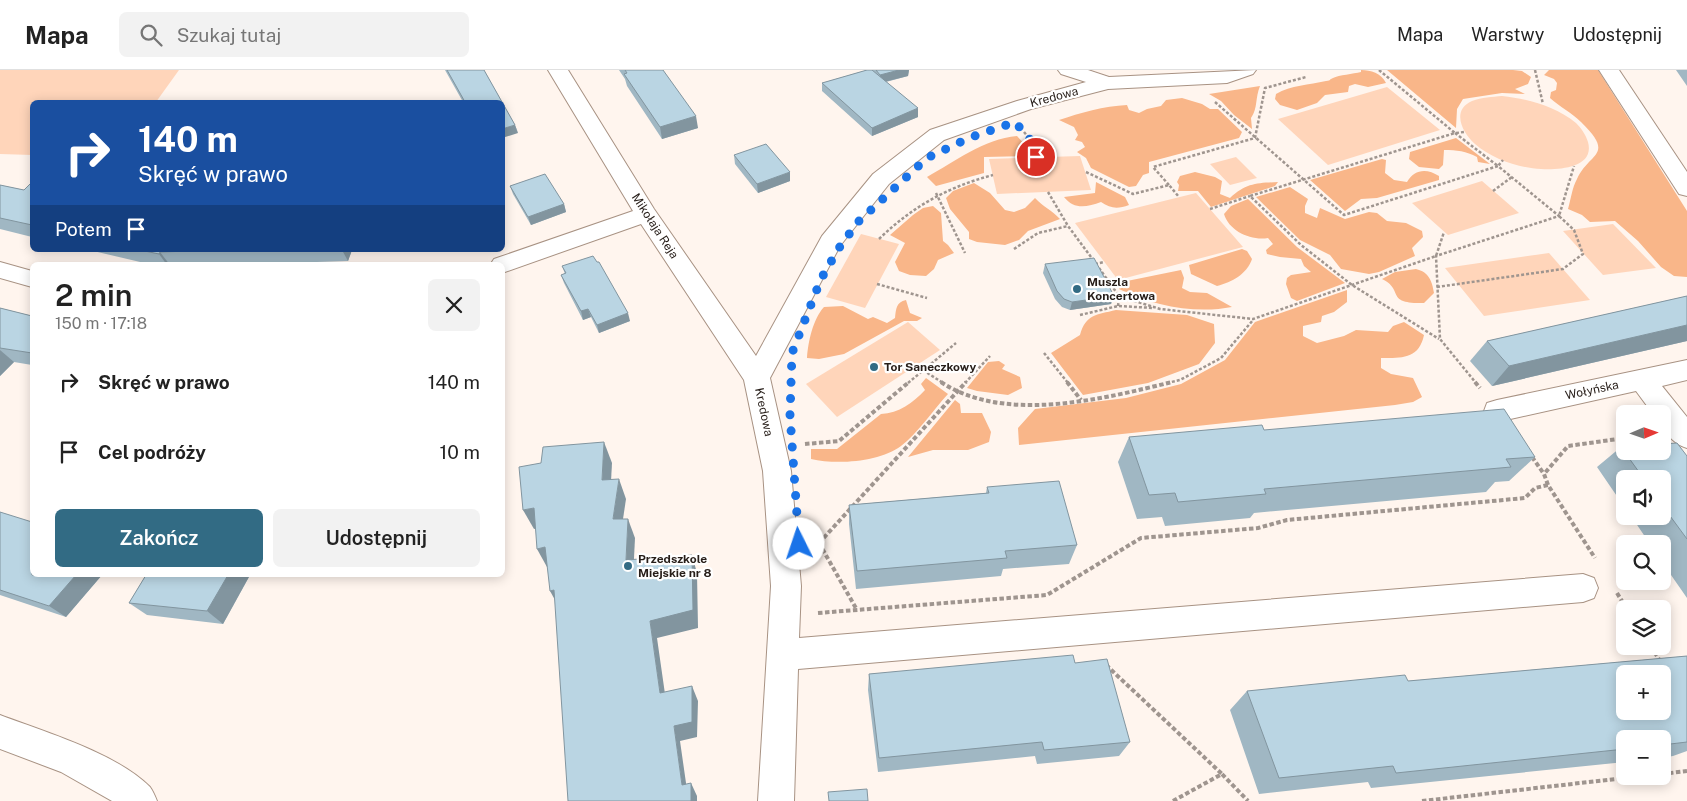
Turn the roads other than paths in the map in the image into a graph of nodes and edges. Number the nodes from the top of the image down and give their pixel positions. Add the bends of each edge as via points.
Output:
1 (558, 70) edge
2 (1068, 70) edge
3 (1246, 70) edge
4 (1609, 70) edge
5 (1107, 82) junction
6 (1687, 189) edge
7 (646, 214) junction
8 (505, 264) edge
9 (0, 270) edge
10 (30, 278) edge
11 (1687, 370) edge
12 (757, 378) junction
13 (1642, 380) junction
14 (1497, 411) edge
15 (1687, 437) edge
16 (1583, 588) dead end
17 (783, 655) junction
18 (0, 732) edge
19 (139, 801) edge
20 (776, 801) edge

1 - 7 street, Mikołaja Reja
2 - 5 street
3 - 5 street, Kredowa via 1227,77
4 - 6 street
5 - 12 street, Kredowa via 1024,105 936,135 881,179 830,242
7 - 8 street
7 - 12 street, Mikołaja Reja
9 - 10 street
11 - 13 street, Wołyńska
12 - 17 street, Kredowa via 777,470 786,586
13 - 14 street, Wołyńska
13 - 15 street
16 - 17 street
17 - 20 street, Kredowa
18 - 19 street via 96,770

